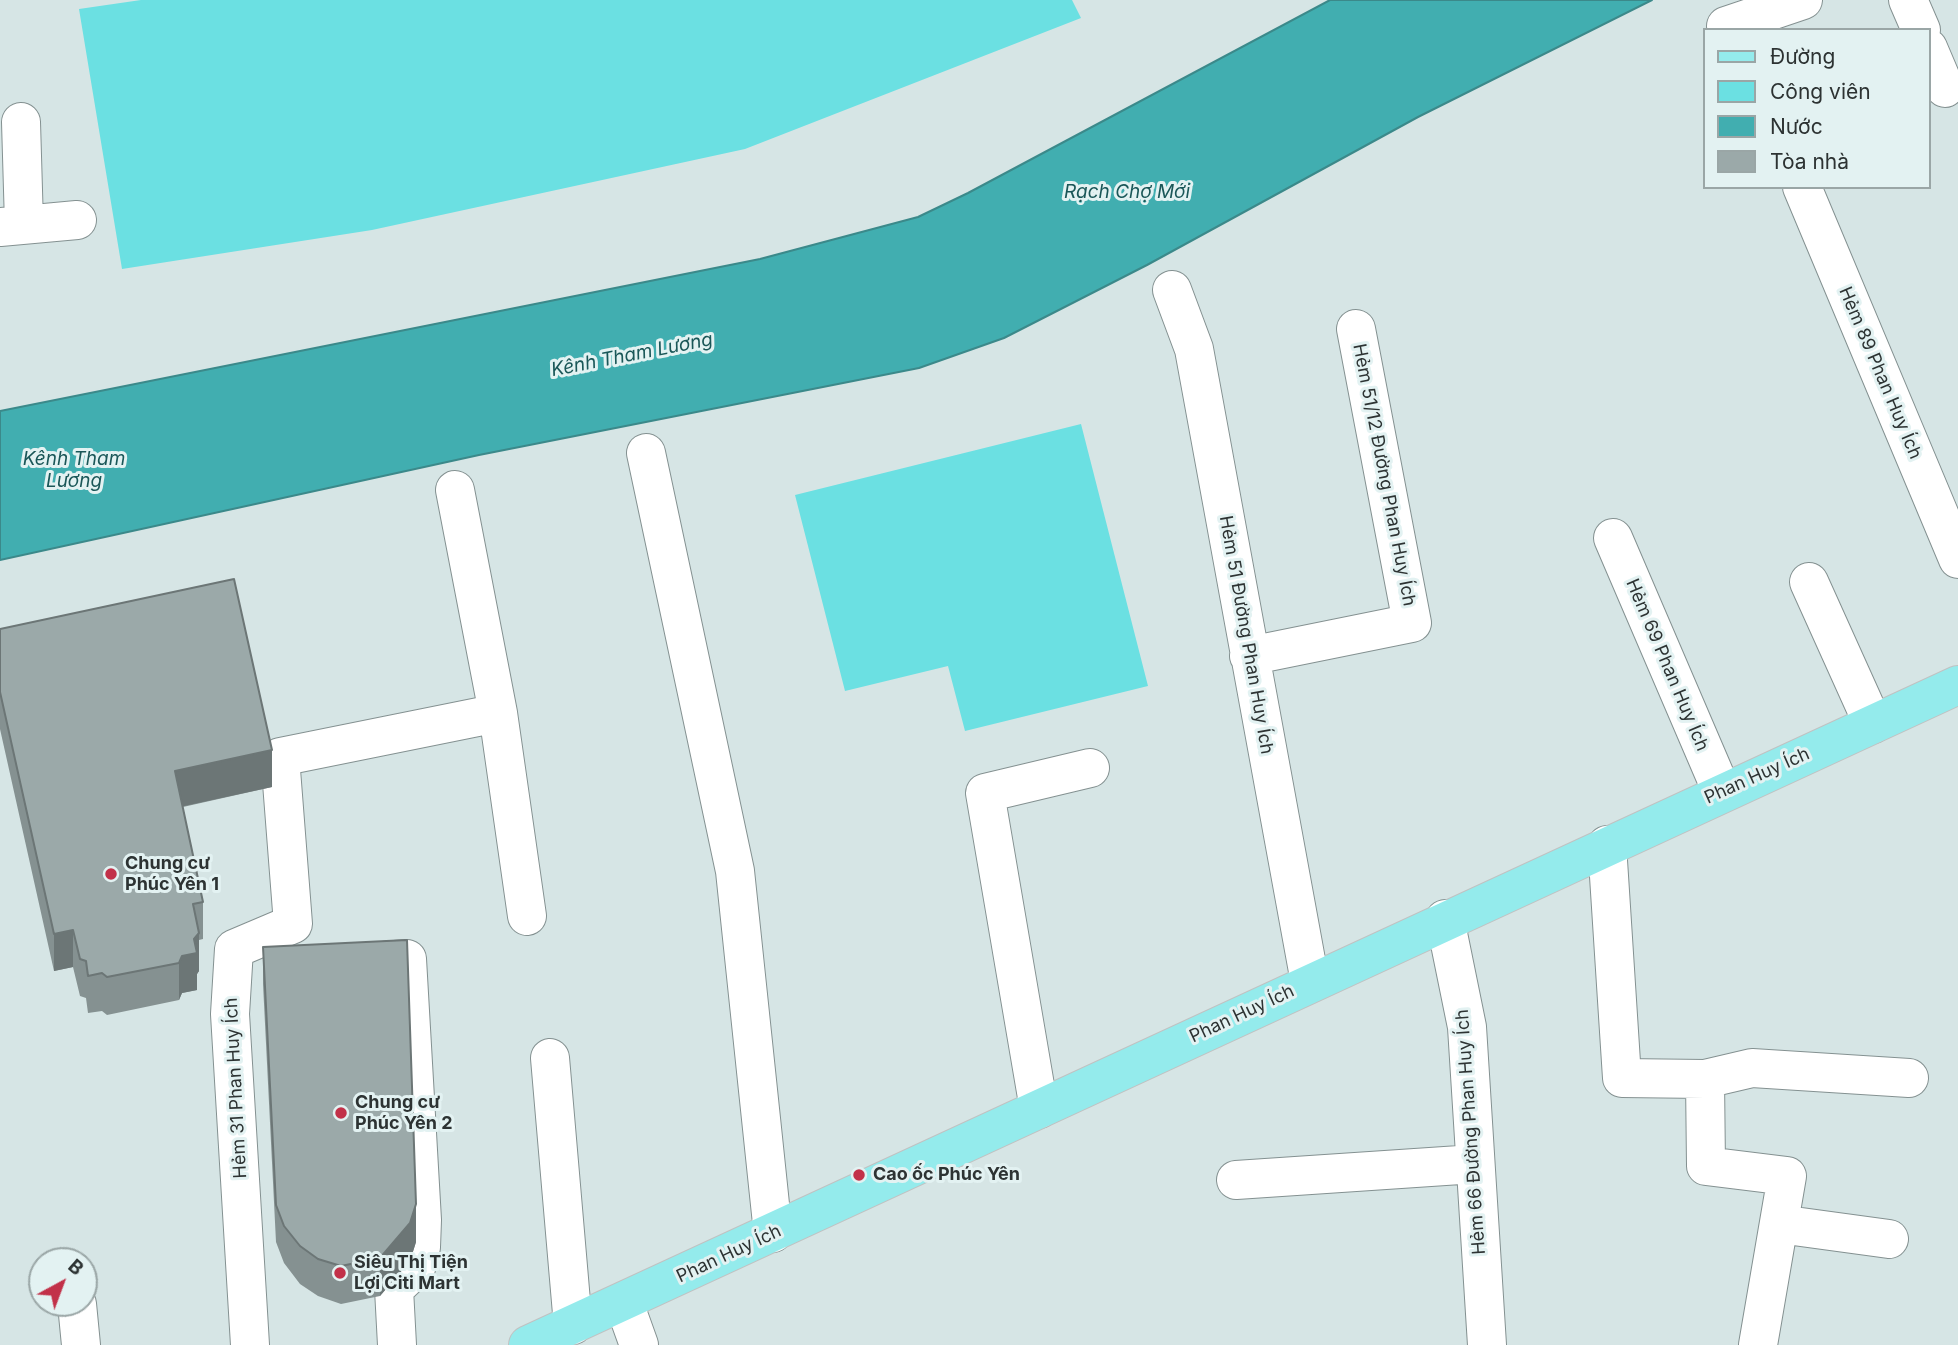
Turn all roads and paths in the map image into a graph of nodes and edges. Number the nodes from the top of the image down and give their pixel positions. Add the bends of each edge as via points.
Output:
1 (1803, 0) edge
2 (1908, 0) edge
3 (1727, 28) edge
4 (1920, 28) edge
5 (1930, 53) edge
6 (1945, 88) dead end
7 (21, 122) dead end
8 (1803, 189) edge
9 (77, 220) dead end
10 (12, 226) edge
11 (1172, 290) dead end
12 (1356, 329) dead end
13 (646, 453) dead end
14 (455, 490) dead end
15 (1613, 538) dead end
16 (1958, 559) edge
17 (1809, 582) dead end
18 (1250, 656) junction
19 (1958, 685) edge
20 (498, 713) junction
21 (1873, 724) junction
22 (1090, 768) dead end
23 (1722, 792) junction
24 (1607, 845) junction
25 (527, 916) dead end
26 (1445, 919) junction
27 (337, 964) edge
28 (1310, 982) junction
29 (550, 1058) dead end
30 (1909, 1078) dead end
31 (1705, 1079) junction
32 (1039, 1109) junction
33 (1475, 1164) junction
34 (1236, 1180) dead end
35 (1779, 1224) junction
36 (774, 1233) junction
37 (1889, 1239) dead end
38 (624, 1303) junction
39 (78, 1317) edge
40 (573, 1325) junction
41 (80, 1345) edge
42 (250, 1345) edge
43 (397, 1345) edge
44 (528, 1345) edge
45 (639, 1345) edge
46 (1487, 1345) edge
47 (1758, 1345) edge

1 - 3 street
2 - 4 street
5 - 6 street
7 - 10 street
8 - 16 street, Hẻm 89 Phan Huy Ích
9 - 10 street
11 - 18 street, Hẻm 51 Đường Phan Huy Ích via 1194,349
12 - 18 street, Hẻm 51/12 Đường Phan Huy Ích via 1412,623
13 - 36 street via 735,871
14 - 20 street
15 - 23 street, Hẻm 69 Phan Huy Ích
17 - 21 street
18 - 28 street, Hẻm 51 Đường Phan Huy Ích
19 - 21 main road, Phan Huy Ích
20 - 25 street
20 - 42 street, Hẻm 31 Phan Huy Ích via 280,757 293,923 234,949 230,1014
21 - 23 main road, Phan Huy Ích
22 - 32 street via 985,793
23 - 24 main road, Phan Huy Ích
24 - 26 main road, Phan Huy Ích
24 - 31 street via 1622,1078
26 - 28 main road, Phan Huy Ích
26 - 33 street, Hẻm 66 Đường Phan Huy Ích via 1467,1027
27 - 43 street via 407,960 422,1220 416,1268 394,1289
28 - 32 main road, Phan Huy Ích
29 - 40 street
30 - 31 street via 1752,1068
31 - 35 street via 1706,1166 1787,1176
32 - 36 main road, Phan Huy Ích
33 - 34 street
33 - 46 street, Hẻm 66 Đường Phan Huy Ích
35 - 37 street
35 - 47 street
36 - 38 main road, Phan Huy Ích
38 - 40 main road, Phan Huy Ích
38 - 45 street
39 - 41 street
40 - 44 main road, Phan Huy Ích

